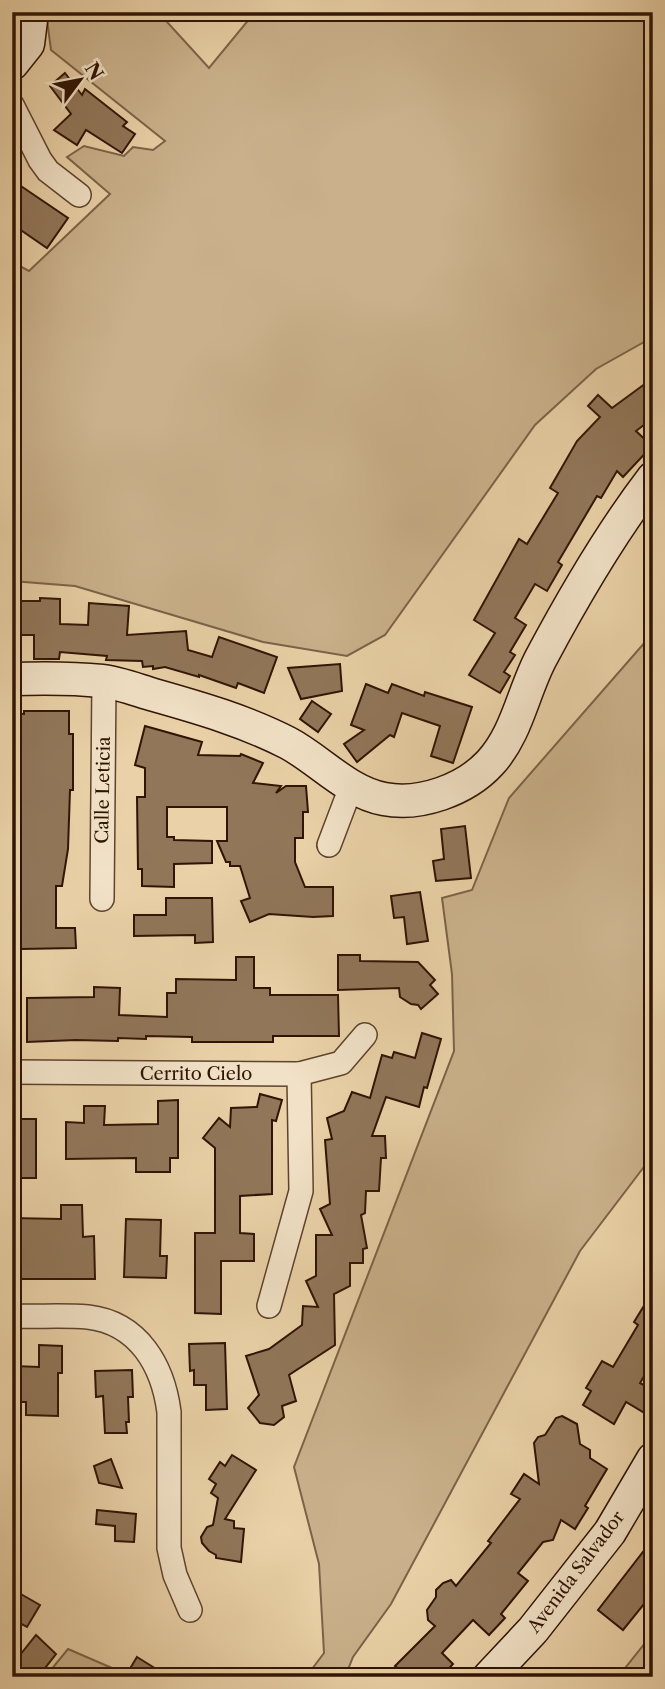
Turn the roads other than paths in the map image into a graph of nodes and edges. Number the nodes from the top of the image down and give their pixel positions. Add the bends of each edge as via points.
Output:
1 (32, 12) edge
2 (12, 64) edge
3 (12, 105) edge
4 (79, 195) dead end
5 (653, 478) edge
6 (12, 679) edge
7 (104, 681) junction
8 (351, 786) junction
9 (329, 845) dead end
10 (102, 900) dead end
11 (365, 1035) dead end
12 (12, 1072) edge
13 (299, 1074) junction
14 (269, 1306) dead end
15 (12, 1316) edge
16 (653, 1459) edge
17 (190, 1610) dead end
18 (489, 1677) edge

1 - 2 street via 28,44
3 - 4 street via 48,171
5 - 8 street via 622,518 540,660 491,763 461,786 415,800 384,799
6 - 7 street
7 - 8 street via 261,729 306,753
7 - 10 street, Calle Leticia
8 - 9 street
11 - 13 street, Cerrito Cielo via 341,1063
12 - 13 street, Cerrito Cielo
13 - 14 street via 301,1191
15 - 17 street via 100,1320 121,1329 154,1359 169,1412 171,1560
16 - 18 street, Avenida Salvador via 610,1532 534,1630

